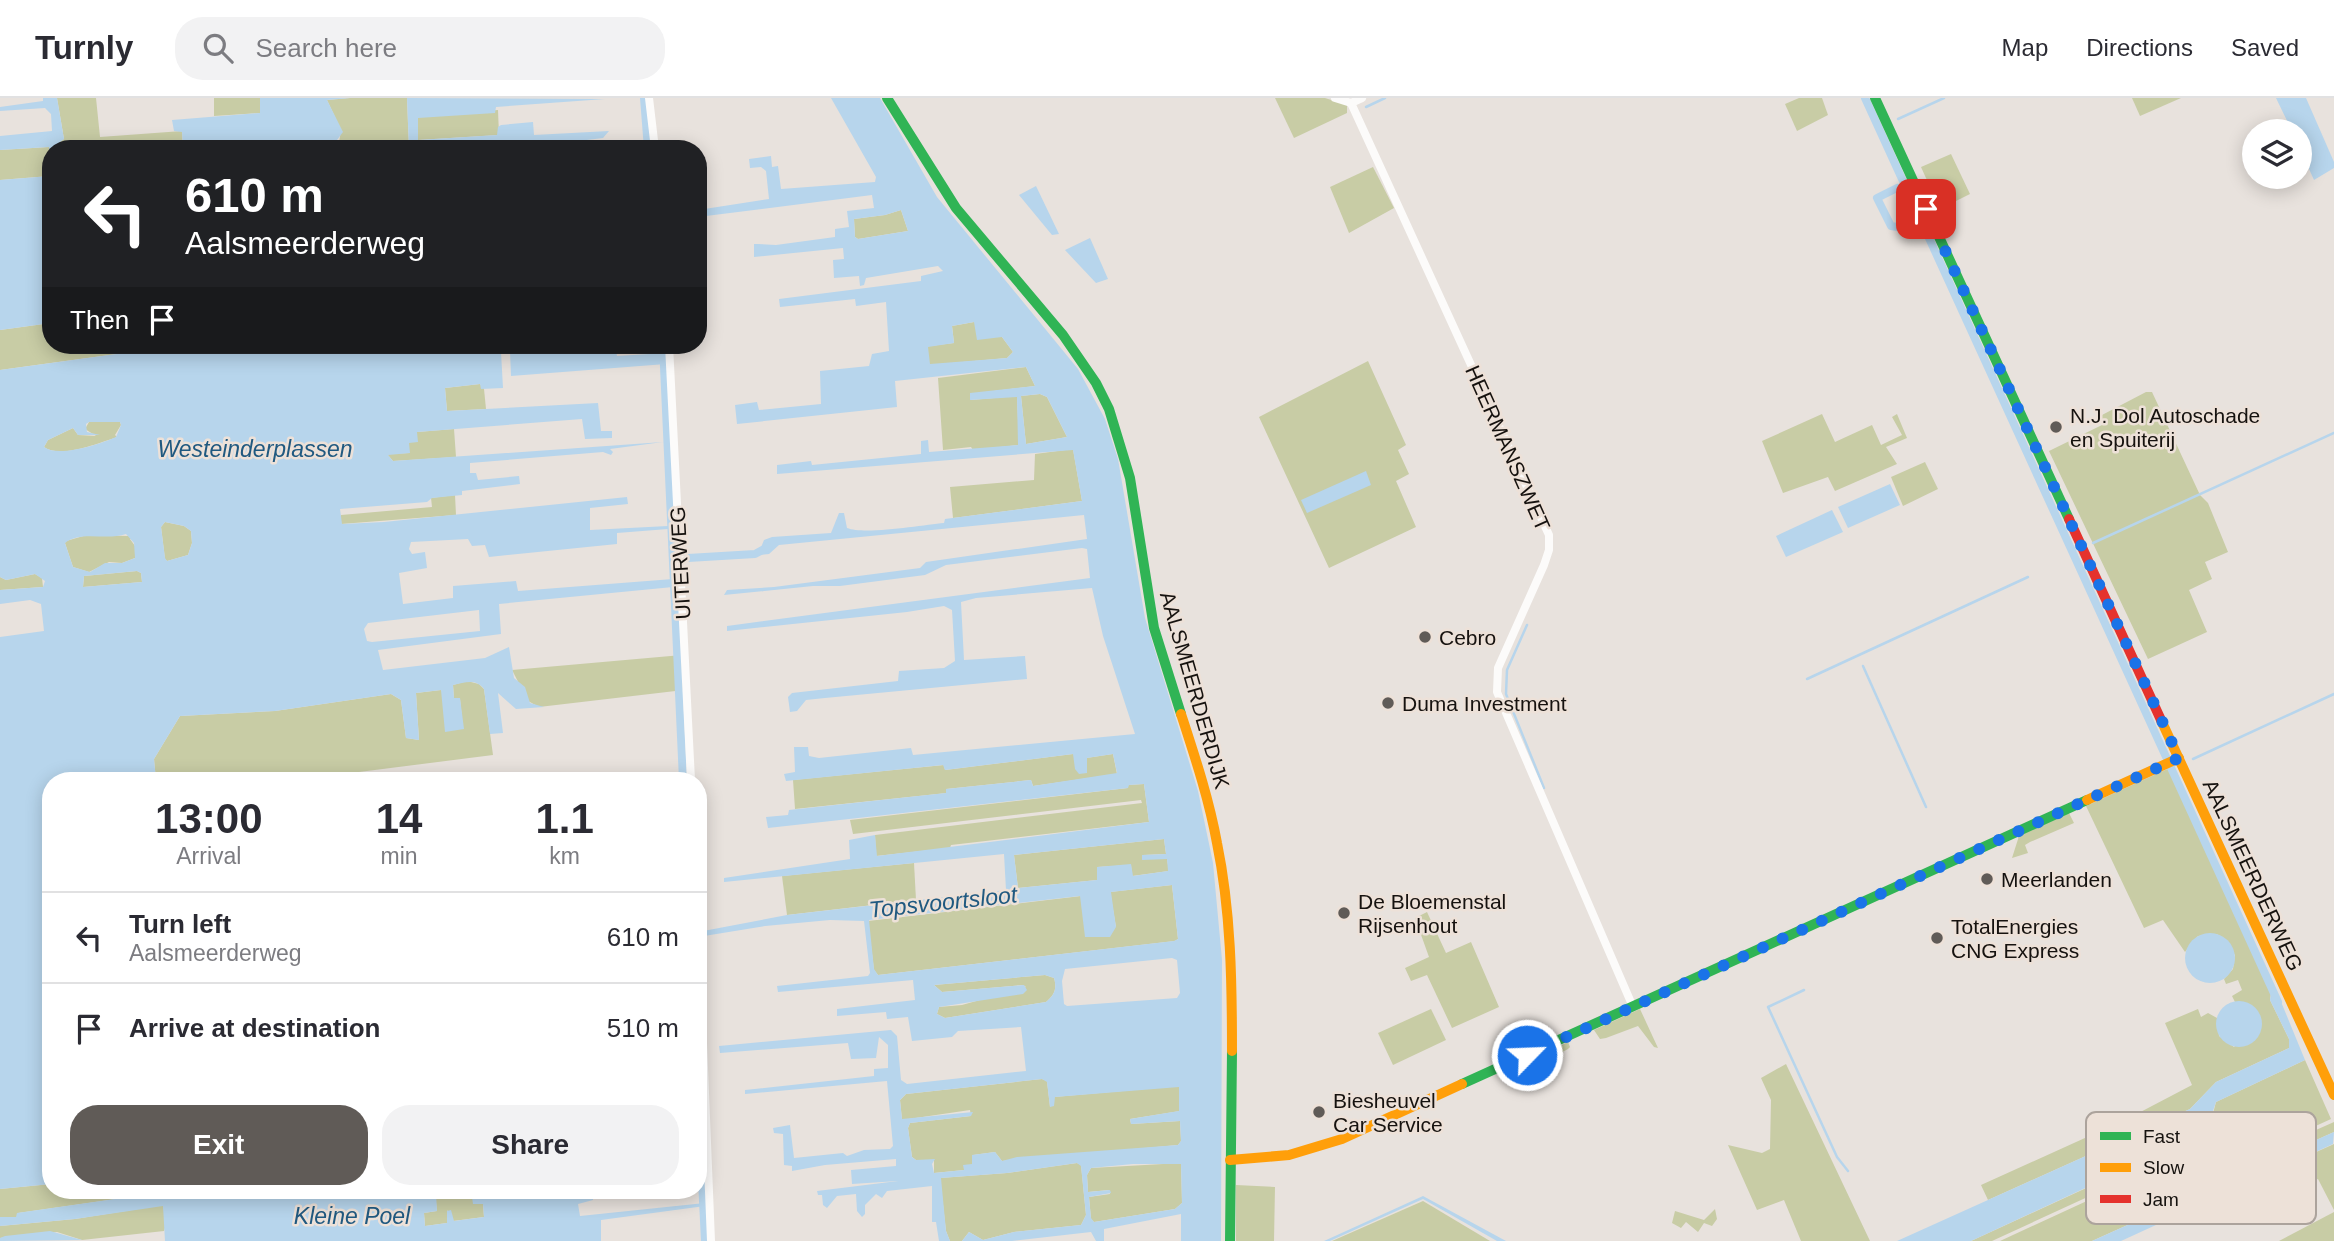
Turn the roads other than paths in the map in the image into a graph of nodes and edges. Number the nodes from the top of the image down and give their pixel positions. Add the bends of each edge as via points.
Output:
1 (649, 98) edge
2 (887, 98) edge
3 (1335, 98) edge
4 (1362, 98) edge
5 (1875, 98) edge
6 (1351, 103) junction
7 (653, 140) edge
8 (669, 354) edge
9 (2172, 761) junction
10 (691, 772) edge
11 (1633, 1007) junction
12 (2334, 1095) edge
13 (1230, 1160) junction
14 (707, 1178) edge
15 (711, 1241) edge
16 (1230, 1241) edge

1 - 7 street
2 - 13 street, AALSMEERDERDIJK via 939,185 1085,365 1120,440 1132,486 1147,596 1218,847 1230,984
3 - 6 street
4 - 6 street
5 - 9 street, AALSMEERDERWEG
6 - 11 street, HEERMANSZWET via 1549,535 1544,565 1498,668 1497,692
8 - 10 street, UITERWEG
9 - 11 street
9 - 12 street, AALSMEERDERWEG
11 - 13 street via 1332,1143 1289,1155
13 - 16 street, AALSMEERDERDIJK
14 - 15 street

